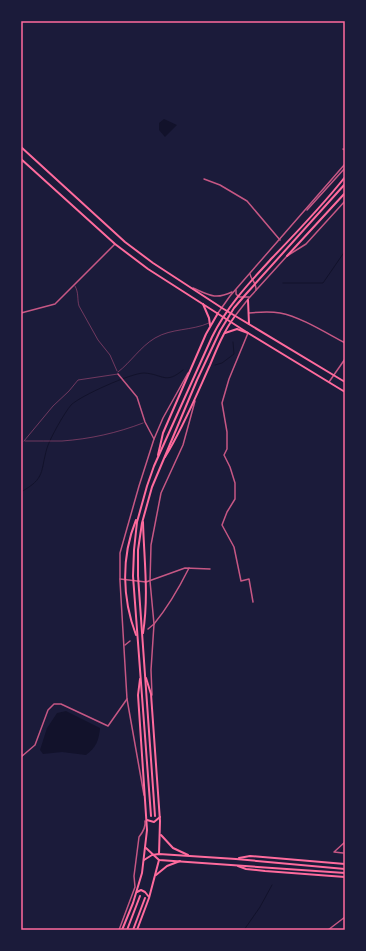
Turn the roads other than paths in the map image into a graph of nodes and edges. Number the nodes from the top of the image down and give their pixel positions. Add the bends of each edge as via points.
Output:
1 (21, 146) edge
2 (21, 159) edge
3 (345, 164) edge
4 (345, 168) edge
5 (345, 177) edge
6 (204, 179) dead end
7 (345, 184) edge
8 (345, 192) edge
9 (345, 201) edge
10 (303, 214) junction
11 (280, 240) junction
12 (115, 244) junction
13 (287, 256) junction
14 (251, 272) junction
15 (185, 284) junction
16 (75, 285) junction
17 (237, 288) junction
18 (256, 290) junction
19 (234, 291) junction
20 (250, 297) junction
21 (248, 300) junction
22 (203, 304) junction
23 (222, 308) junction
24 (21, 313) edge
25 (218, 313) junction
26 (249, 313) junction
27 (235, 316) junction
28 (210, 322) junction
29 (231, 322) junction
30 (250, 324) junction
31 (210, 327) junction
32 (224, 333) junction
33 (248, 333) junction
34 (345, 343) edge
35 (345, 359) edge
36 (192, 366) junction
37 (118, 373) junction
38 (334, 375) junction
39 (329, 382) junction
40 (345, 382) edge
41 (345, 392) edge
42 (197, 394) junction
43 (145, 422) junction
44 (154, 440) junction
45 (21, 441) edge
46 (24, 441) junction
47 (157, 461) junction
48 (161, 463) junction
49 (138, 516) junction
50 (143, 517) junction
51 (189, 568) junction
52 (210, 569) dead end
53 (120, 579) junction
54 (125, 579) junction
55 (150, 581) junction
56 (146, 582) junction
57 (253, 602) dead end
58 (154, 624) junction
59 (148, 629) dead end
60 (142, 636) junction
61 (138, 639) junction
62 (130, 642) dead end
63 (124, 646) junction
64 (140, 672) junction
65 (145, 673) junction
66 (128, 699) junction
67 (153, 725) junction
68 (21, 758) edge
69 (151, 816) dead end
70 (155, 816) dead end
71 (160, 817) junction
72 (147, 820) junction
73 (160, 834) junction
74 (345, 842) edge
75 (146, 848) junction
76 (160, 854) junction
77 (342, 854) dead end
78 (152, 855) junction
79 (188, 856) junction
80 (236, 859) junction
81 (144, 860) junction
82 (159, 860) junction
83 (180, 861) junction
84 (345, 864) edge
85 (235, 865) junction
86 (345, 869) edge
87 (345, 873) edge
88 (155, 876) junction
89 (345, 877) edge
90 (136, 892) junction
91 (140, 896) dead end
92 (145, 898) dead end
93 (149, 898) junction
94 (345, 917) edge
95 (119, 930) edge
96 (122, 930) edge
97 (127, 930) edge
98 (133, 930) edge
99 (137, 930) edge
100 (328, 930) edge

1 - 15 main road via 125,242
2 - 12 main road
3 - 10 street
4 - 10 street
5 - 47 main road via 230,306 212,337
6 - 11 street via 247,201
7 - 48 main road via 232,312 220,331
8 - 13 main road
9 - 13 street via 306,244
10 - 11 street
11 - 14 street
12 - 16 street
12 - 22 main road via 148,269
13 - 18 street
14 - 17 street
14 - 18 street via 250,276
15 - 19 street via 212,297 224,296
15 - 23 main road
16 - 24 street via 55,304
16 - 37 lane via 79,306 98,340 110,355
17 - 19 street
17 - 20 street via 236,294 239,297
18 - 20 street
19 - 23 street
20 - 21 street
21 - 26 main road
21 - 27 street
22 - 25 main road
22 - 28 main road
23 - 25 street
23 - 27 main road
25 - 29 main road
25 - 31 main road
26 - 30 main road
26 - 34 street via 282,313
27 - 29 main road
27 - 30 main road
28 - 31 main road
28 - 37 lane via 193,328 171,331 155,338
29 - 32 main road
29 - 33 main road
30 - 38 main road
31 - 36 main road
32 - 33 main road via 237,329
32 - 42 main road
33 - 39 main road
33 - 57 street via 222,403 227,432 227,448 224,455 235,483 235,500 222,525 234,547 241,581 249,579
35 - 38 street
36 - 44 street via 163,418
36 - 47 main road via 163,433
37 - 43 street via 137,397
37 - 46 lane via 78,380
38 - 39 street
38 - 40 main road
39 - 41 main road
42 - 48 main road via 177,439
42 - 55 street via 183,445 161,493 151,545
43 - 44 street
43 - 46 lane via 100,437
44 - 53 street via 120,553
45 - 46 lane
47 - 49 main road
48 - 50 main road
49 - 54 main road via 131,533
49 - 61 main road via 133,576
50 - 56 main road
50 - 60 main road via 138,550
51 - 52 street
51 - 55 street
51 - 58 street via 176,593
53 - 54 street
53 - 63 street
54 - 56 street
54 - 61 main road via 131,622
55 - 56 street
55 - 58 street
56 - 60 main road
58 - 59 street
58 - 67 street via 151,670
60 - 65 main road
61 - 64 main road
62 - 63 street
63 - 66 street
64 - 69 main road
64 - 72 main road via 138,695
65 - 67 main road via 151,694
65 - 70 main road
66 - 68 street via 108,726 61,704 54,704 48,710 35,745
66 - 95 street via 144,796 146,825 139,837 134,887
67 - 71 main road
71 - 72 main road via 154,822
71 - 73 main road
72 - 75 main road
73 - 76 main road
73 - 79 main road via 173,848
74 - 77 street via 334,852
75 - 78 main road
75 - 81 main road
76 - 78 main road
76 - 79 main road
76 - 82 main road
78 - 81 main road
78 - 82 main road
79 - 80 main road
80 - 84 main road via 250,856
80 - 86 main road
81 - 90 main road
82 - 83 main road
82 - 88 main road
83 - 85 main road
83 - 88 main road via 167,866
85 - 87 main road
85 - 89 main road via 246,869
88 - 93 main road
90 - 93 main road via 141,890
90 - 96 main road
91 - 97 main road
92 - 98 main road
93 - 99 main road
94 - 100 street

